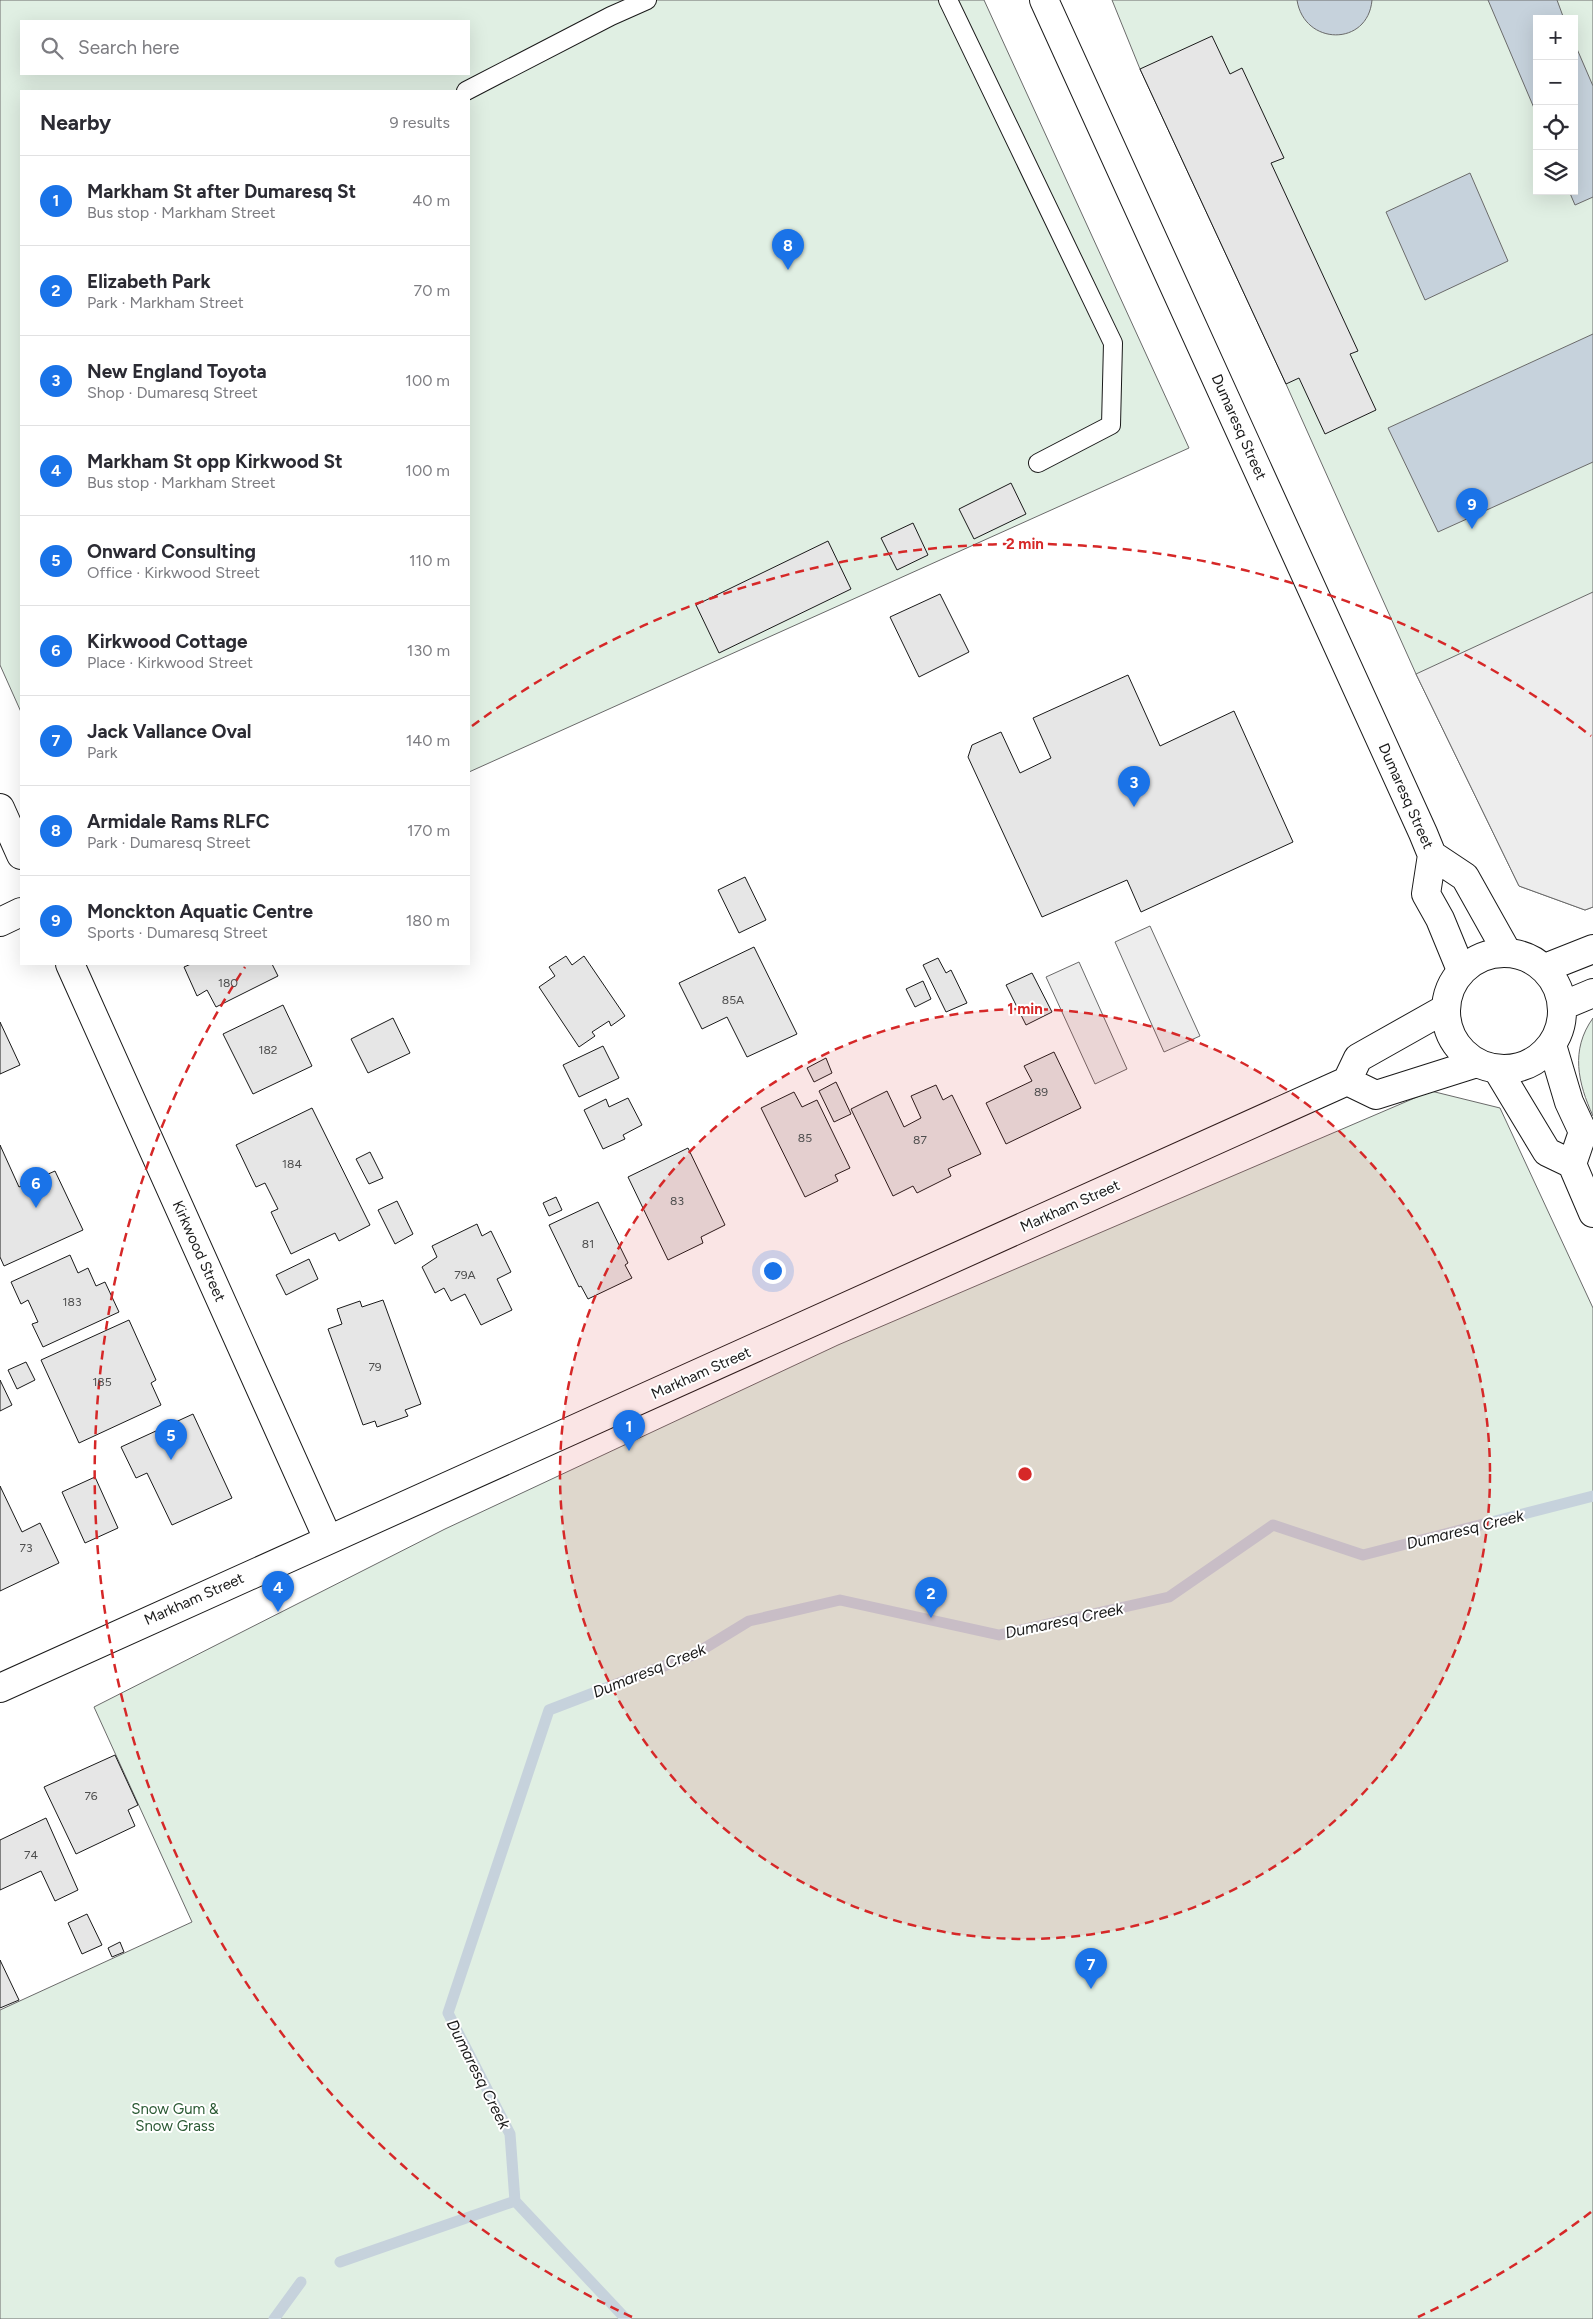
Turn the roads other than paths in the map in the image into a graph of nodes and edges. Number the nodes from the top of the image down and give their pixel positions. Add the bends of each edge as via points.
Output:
1 (647, 0) edge
2 (948, 0) edge
3 (1044, 0) edge
4 (468, 90) edge
5 (1038, 463) dead end
6 (0, 808) edge
7 (20, 853) edge
8 (1432, 855) junction
9 (20, 912) edge
10 (0, 922) edge
11 (1593, 949) edge
12 (1507, 952) junction
13 (70, 965) edge
14 (1545, 968) junction
15 (1461, 970) junction
16 (1593, 993) edge
17 (1562, 1006) junction
18 (1445, 1009) junction
19 (1552, 1045) junction
20 (1487, 1066) junction
21 (1347, 1081) junction
22 (1572, 1164) junction
23 (1593, 1212) edge
24 (328, 1539) junction
25 (0, 1688) edge

1 - 4 lane
2 - 5 lane via 1113,344 1111,425
3 - 8 street, Dumaresq Street
6 - 7 street
8 - 12 street, Dumaresq Street via 1465,876
8 - 15 street, Dumaresq Street via 1426,894
9 - 10 street
11 - 14 street
12 - 14 street via 1528,956
12 - 15 street via 1482,956
13 - 24 street, Kirkwood Street
14 - 17 street via 1557,986
15 - 18 street via 1449,988
16 - 17 street
17 - 19 street via 1561,1026
18 - 20 street via 1448,1030 1460,1050
18 - 21 street via 1358,1058
19 - 20 street via 1537,1059 1518,1068
19 - 22 street via 1569,1102 1583,1132
20 - 21 street via 1376,1095
20 - 22 street via 1547,1152
21 - 24 street, Markham Street
22 - 23 street
24 - 25 street, Markham Street

